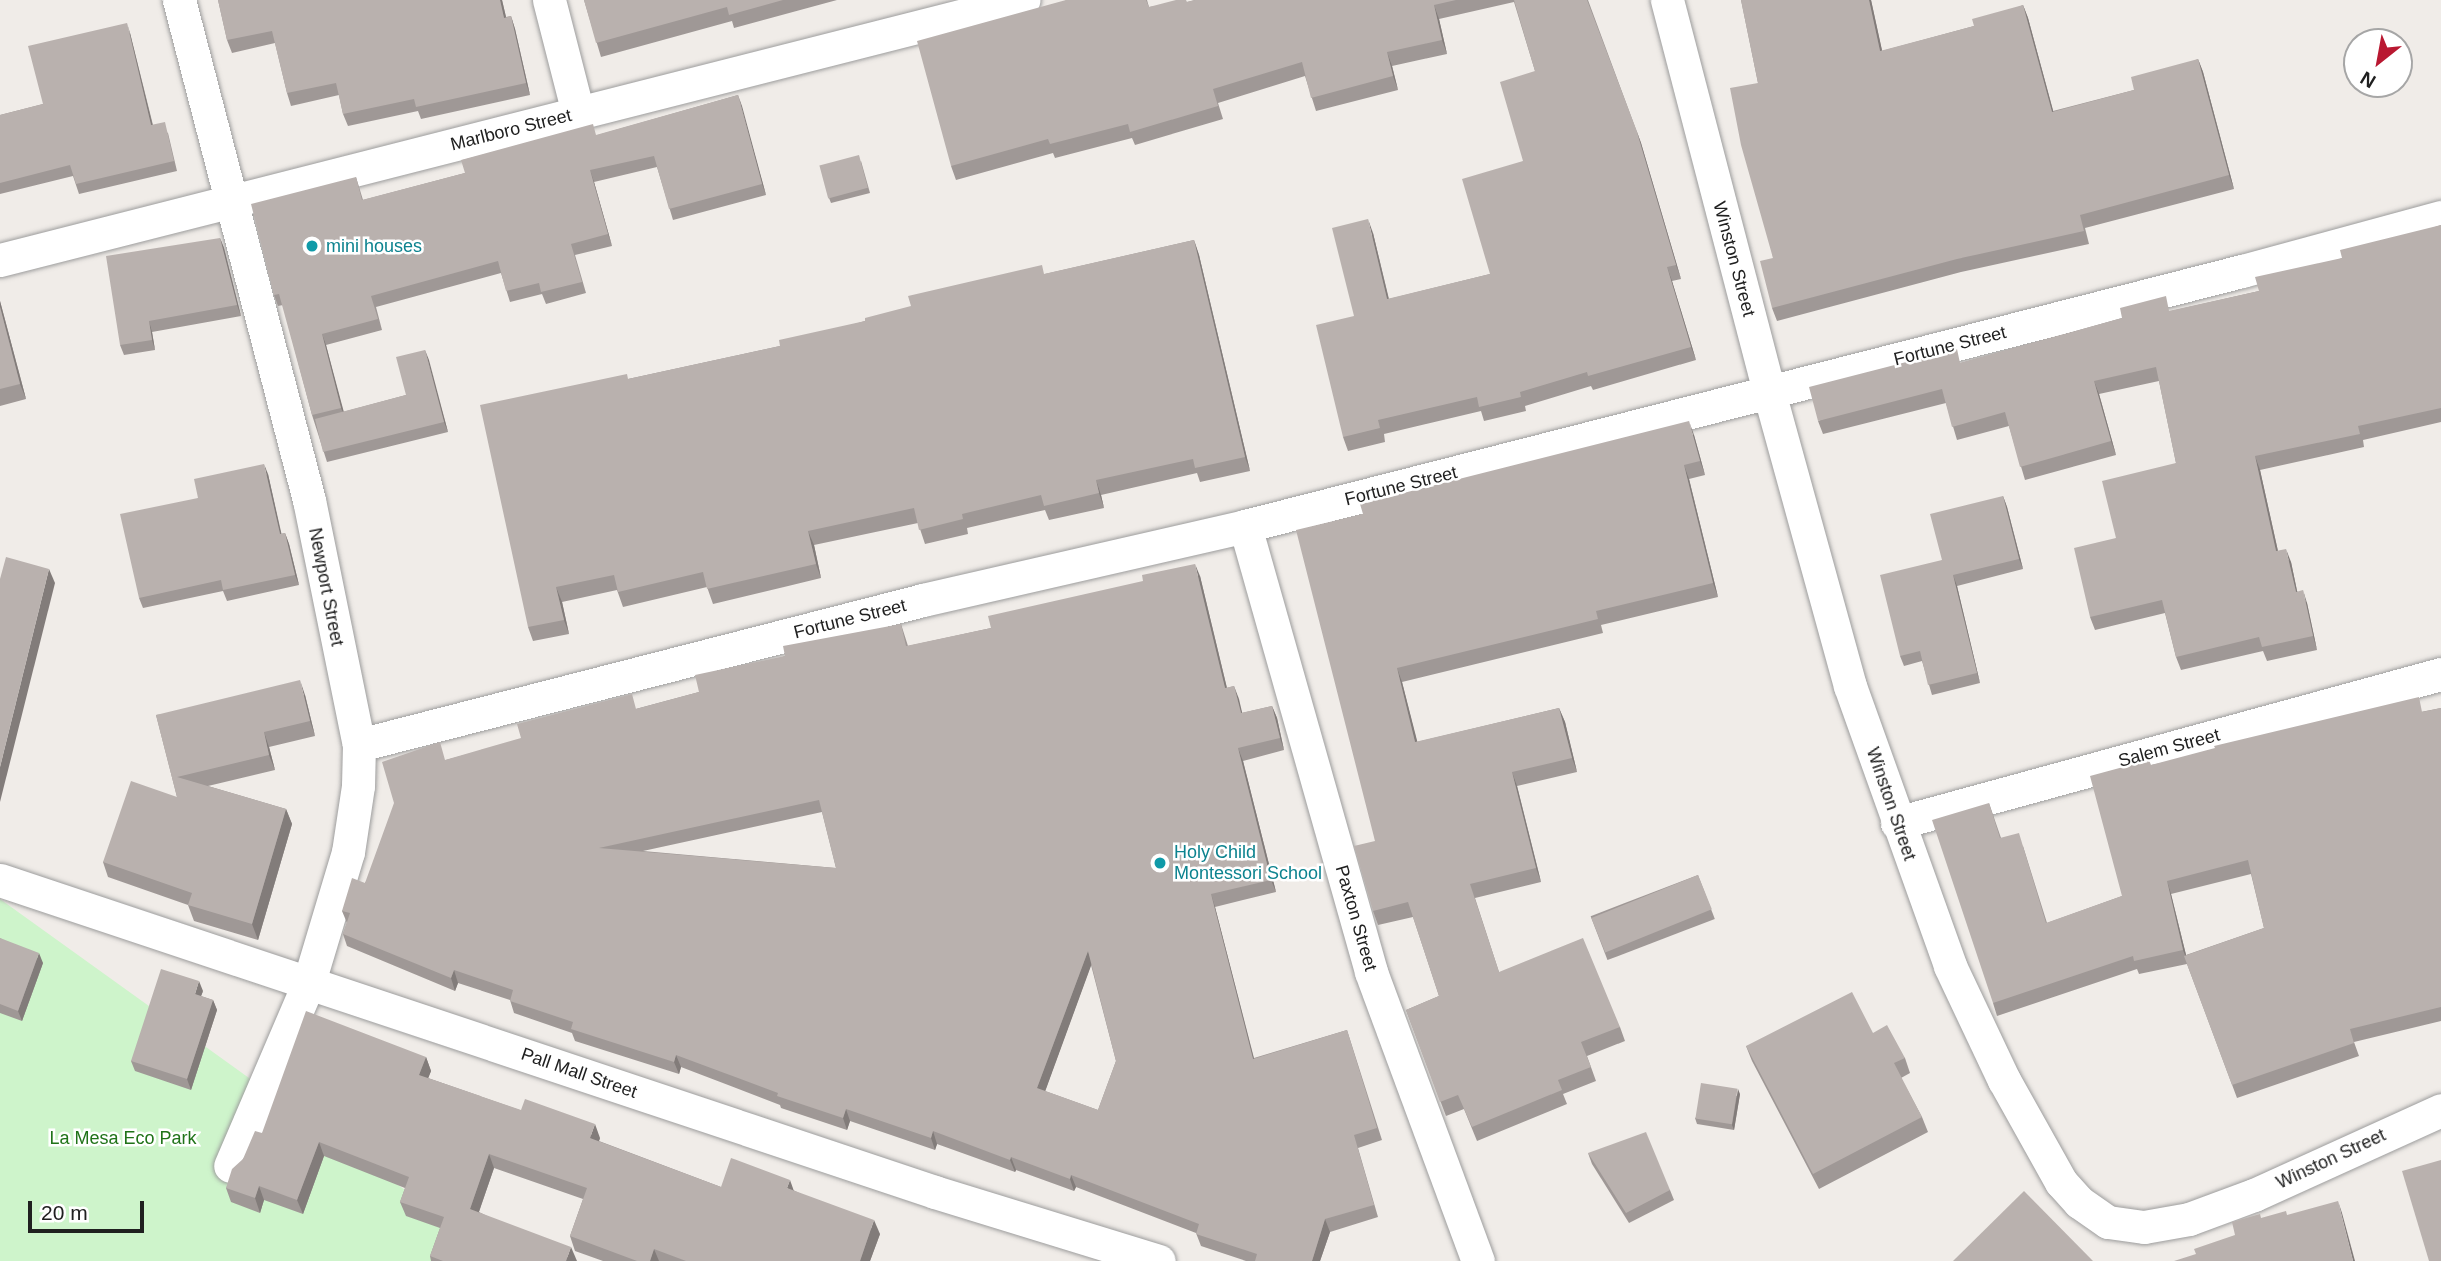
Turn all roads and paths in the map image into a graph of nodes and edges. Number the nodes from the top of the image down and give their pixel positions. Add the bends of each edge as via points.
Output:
1 (179, 0) edge
2 (549, 0) edge
3 (1023, 0) edge
4 (1667, 0) edge
5 (929, 12) edge
6 (579, 113) junction
7 (231, 201) junction
8 (2441, 217) edge
9 (0, 260) edge
10 (1769, 392) junction
11 (1245, 526) junction
12 (2441, 674) edge
13 (359, 745) junction
14 (1898, 822) junction
15 (0, 880) edge
16 (309, 982) junction
17 (2441, 1110) edge
18 (230, 1166) dead end
19 (1159, 1261) edge
20 (1478, 1261) edge

1 - 7 street, Newport Street
2 - 6 street
3 - 5 street, Marlboro Street
4 - 10 street, Winston Street
5 - 6 street, Marlboro Street
6 - 7 street, Marlboro Street
7 - 9 street, Marlboro Street
7 - 13 street, Newport Street via 309,500
8 - 10 street, Fortune Street
10 - 11 street, Fortune Street
10 - 14 street, Winston Street via 1850,686
11 - 13 street, Fortune Street via 923,600
11 - 20 street, Paxton Street via 1371,972
12 - 14 street, Salem Street
13 - 16 street, Newport Street via 348,852
14 - 17 street, Winston Street via 1950,966 2046,1161 2078,1202 2108,1222 2144,1227 2189,1219 2254,1195
15 - 16 street, Pall Mall Street
16 - 18 street, Newport Street
16 - 19 street, Pall Mall Street via 935,1192

